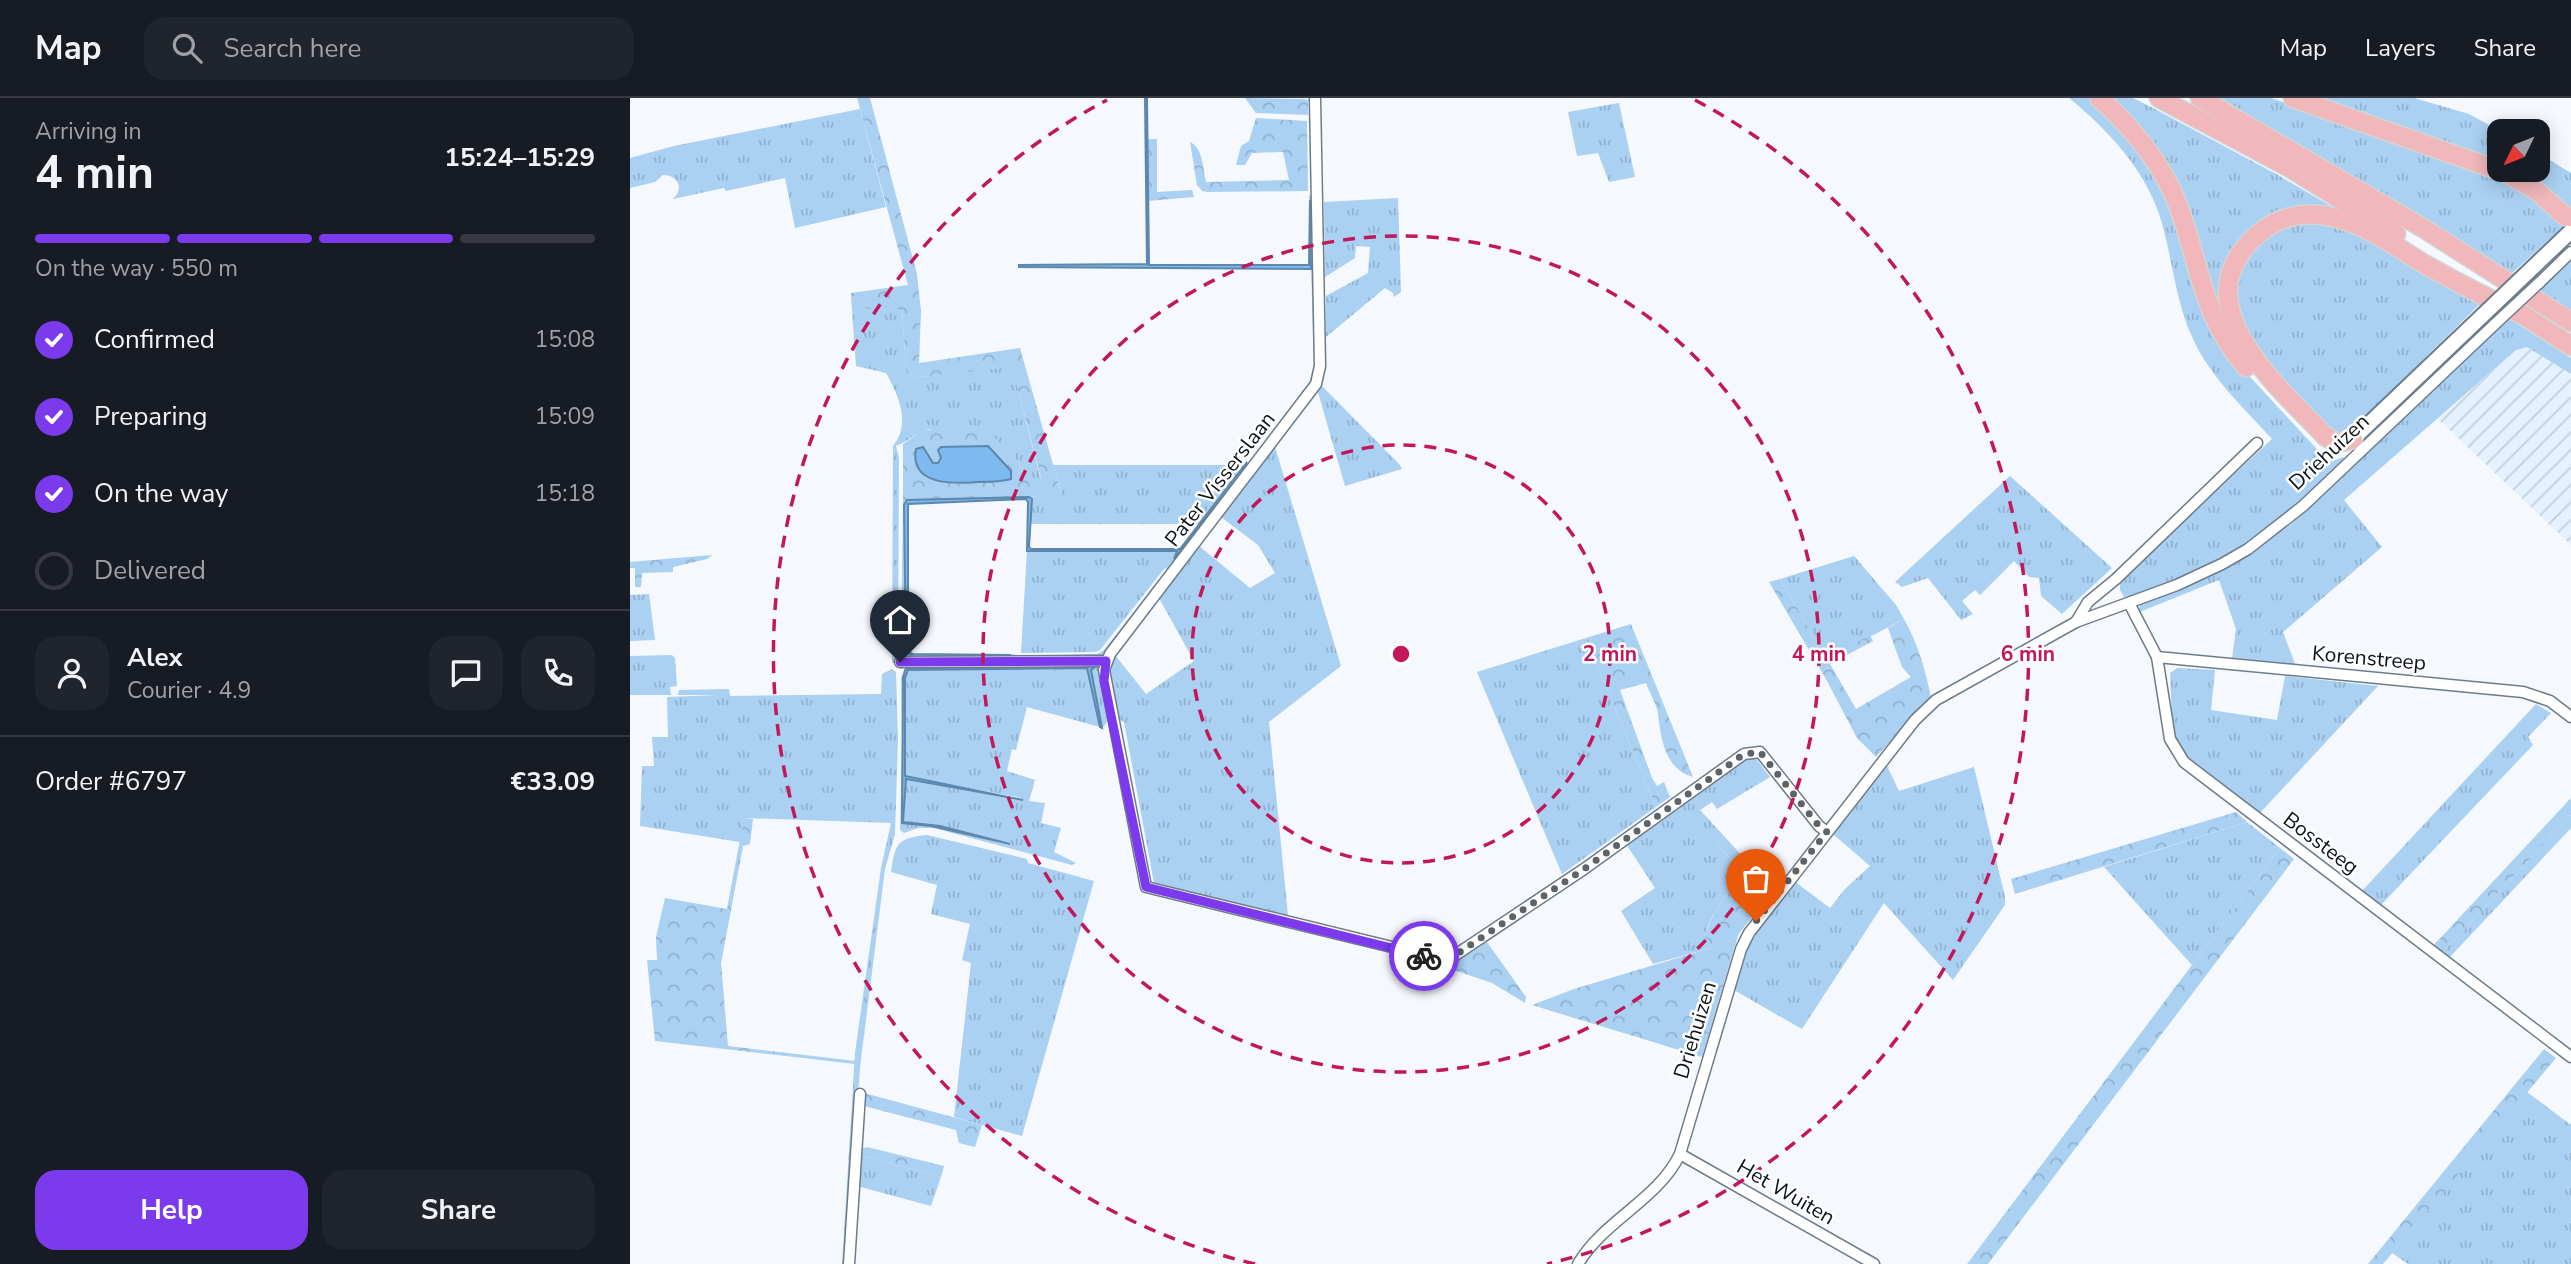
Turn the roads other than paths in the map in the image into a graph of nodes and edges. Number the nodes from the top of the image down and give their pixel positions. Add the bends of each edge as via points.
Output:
1 (1315, 98) edge
2 (2099, 98) edge
3 (2159, 98) edge
4 (2200, 98) edge
5 (2293, 98) edge
6 (2571, 217) edge
7 (2571, 231) edge
8 (2571, 252) edge
9 (2525, 316) junction
10 (2571, 321) edge
11 (2571, 346) edge
12 (2353, 439) junction
13 (2257, 443) dead end
14 (2129, 603) junction
15 (2076, 622) junction
16 (2157, 657) junction
17 (1106, 661) junction
18 (900, 662) dead end
19 (2571, 717) edge
20 (1827, 832) junction
21 (2571, 1057) edge
22 (860, 1094) dead end
23 (1680, 1154) junction
24 (849, 1264) edge
25 (1578, 1264) edge
26 (1874, 1264) edge

1 - 17 street, Pater Visserslaan via 1320,366 1316,384
2 - 12 highway via 2136,136 2170,189 2210,311 2240,360 2320,446 2336,451
3 - 9 highway via 2292,169
4 - 10 highway
5 - 6 highway via 2505,173
7 - 12 main road, Driehuizen, bridge
8 - 14 street, Driehuizen, bridge via 2270,533 2222,565
9 - 11 highway
9 - 12 highway via 2347,221 2298,215 2262,231 2244,249 2231,278 2230,304 2238,335 2258,364 2326,437 2338,443
13 - 15 street, Driehuizen via 2088,603
14 - 15 street, Driehuizen
14 - 16 street, Bossteeg
15 - 20 street, Driehuizen via 1936,700
16 - 19 street, Korenstreep via 2523,692 2550,701
16 - 21 street, Bossteeg via 2170,739 2184,762
17 - 18 street
17 - 20 street via 1104,681 1146,887 1430,957 1454,956 1744,754 1760,752
20 - 23 street, Driehuizen via 1756,921 1741,949
22 - 24 street
23 - 25 street, Driehuizen via 1661,1182 1598,1238
23 - 26 street, Het Wuiten

